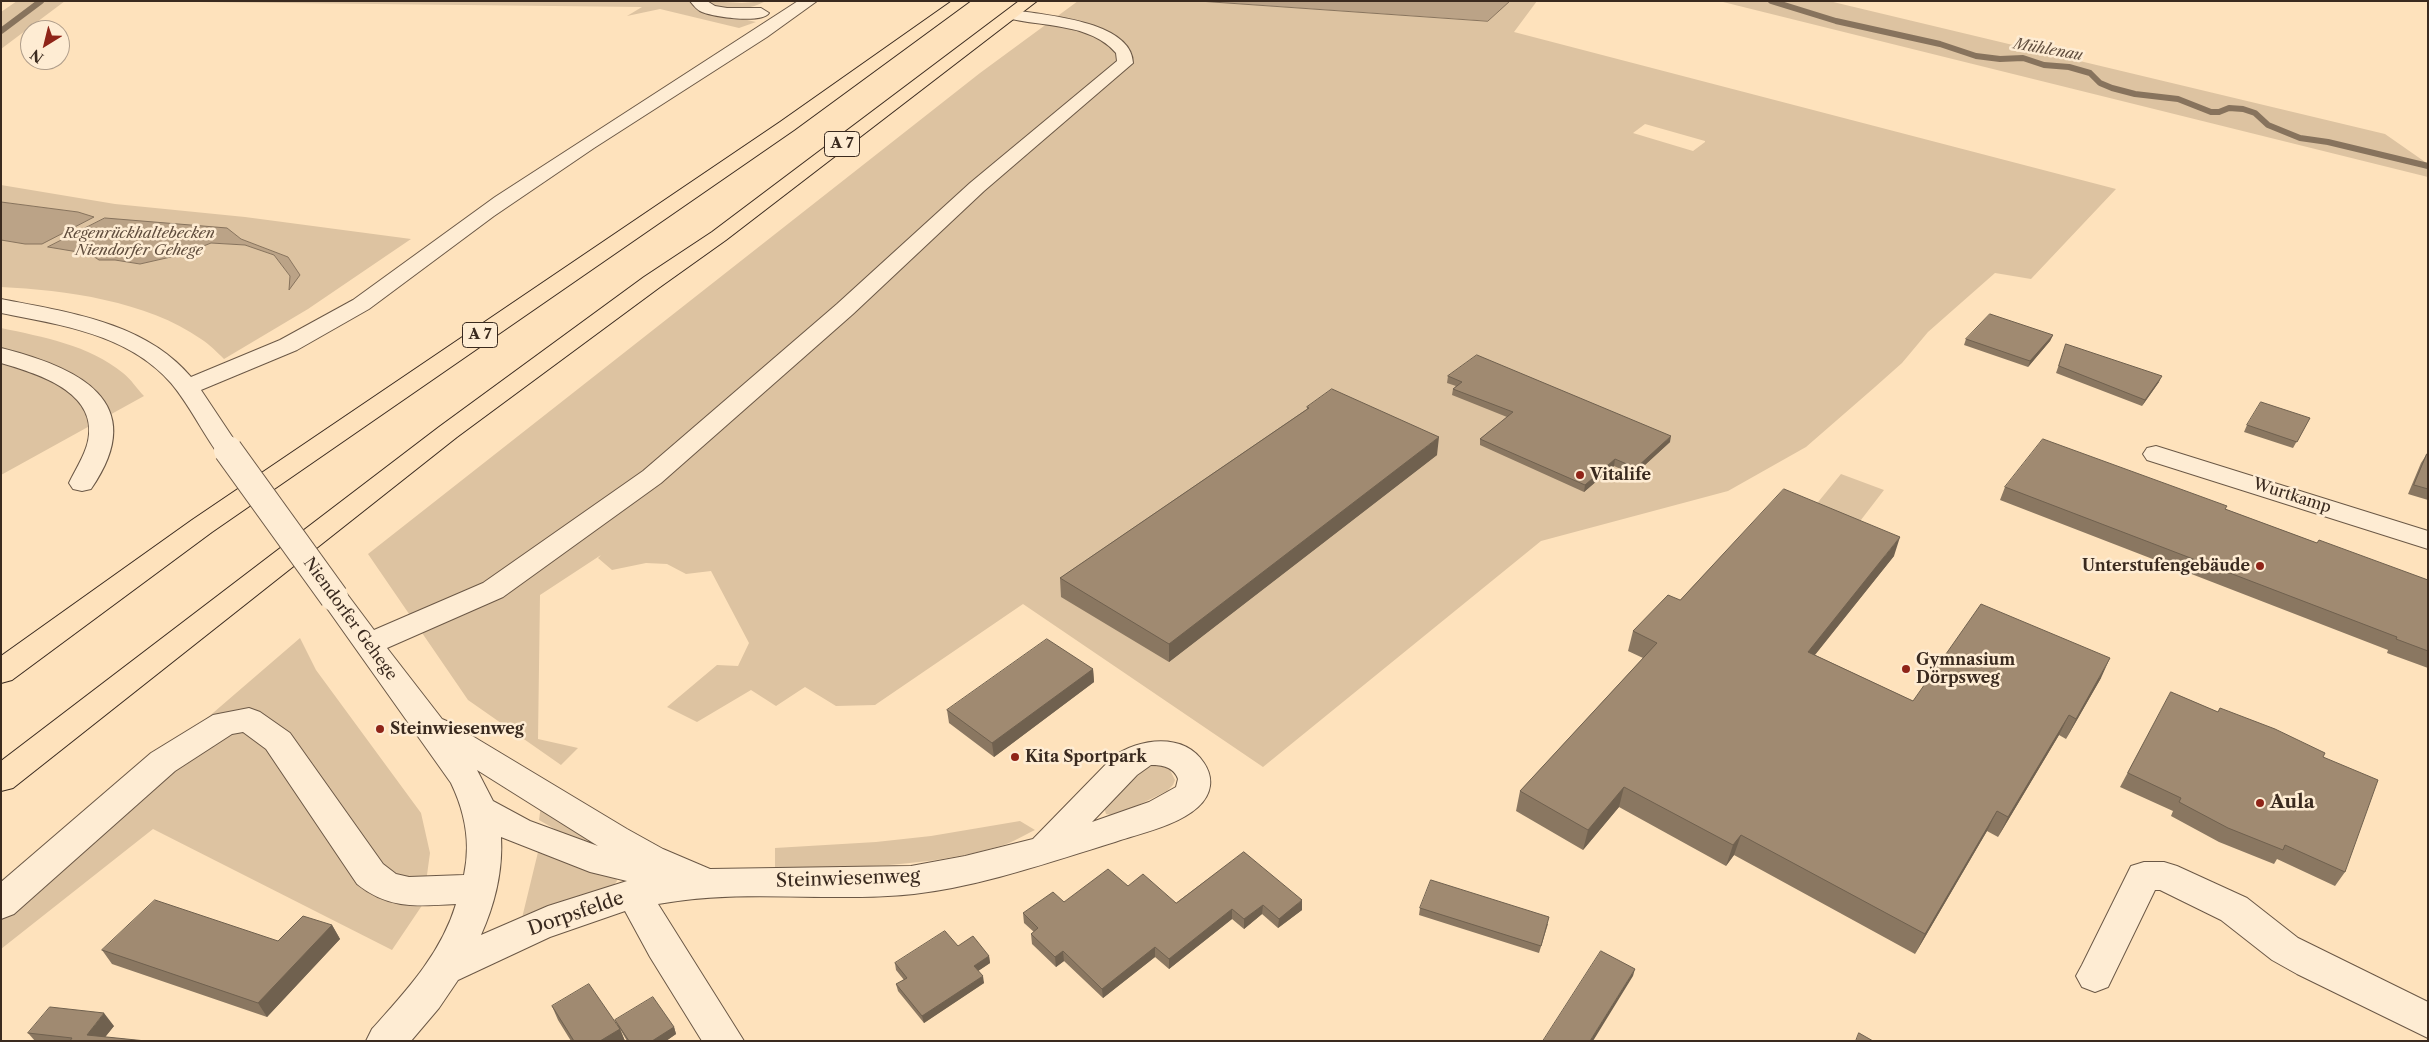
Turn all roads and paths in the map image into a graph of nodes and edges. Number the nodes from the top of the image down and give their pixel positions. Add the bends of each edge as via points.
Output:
1 (698, 1) edge
2 (809, 1) edge
3 (962, 1) edge
4 (1021, 8) edge
5 (771, 13) junction
6 (1, 306) edge
7 (3, 357) edge
8 (186, 387) junction
9 (2156, 454) dead end
10 (82, 483) dead end
11 (2428, 540) edge
12 (368, 645) junction
13 (1, 672) edge
14 (428, 724) junction
15 (1, 779) edge
16 (478, 809) junction
17 (1046, 848) dead end
18 (706, 883) junction
19 (479, 889) junction
20 (634, 894) junction
21 (1, 904) edge
22 (445, 969) junction
23 (2095, 976) dead end
24 (2428, 1021) edge
25 (386, 1041) edge
26 (724, 1041) edge

1 - 5 street via 702,6 722,12
2 - 5 street
3 - 13 highway, A 7 via 787,126 202,526
4 - 12 street via 1116,42 1124,52 1125,63 976,187 845,309 652,477 492,590
4 - 15 highway, A 7 via 719,236 448,432
5 - 8 street via 736,53 614,127 466,224 384,289 295,342
6 - 8 street, Niendorfer Gehege via 114,334 156,356
7 - 10 street via 44,368 70,381 91,399 100,416 103,432
8 - 12 street, Niendorfer Gehege, bridge
9 - 11 street, Wurtkamp
12 - 14 street, Niendorfer Gehege
14 - 16 street, Niendorfer Gehege via 463,776
14 - 18 street, Steinwiesenweg via 615,839
16 - 18 street, Steinwiesenweg via 518,830 603,862
16 - 19 street, Niendorfer Gehege via 484,845
17 - 18 street, Steinwiesenweg via 989,866 909,880
18 - 20 street, Steinwiesenweg
19 - 21 street via 408,892 385,886 370,874 278,741 249,720 224,724 163,762
19 - 22 street, Niendorfer Gehege via 467,927
20 - 22 street, Dorpsfelde via 577,910
20 - 26 street, Dorpsfelde
22 - 25 street, Niendorfer Gehege
23 - 24 street via 2144,876 2164,876 2234,909 2285,949 2310,964

